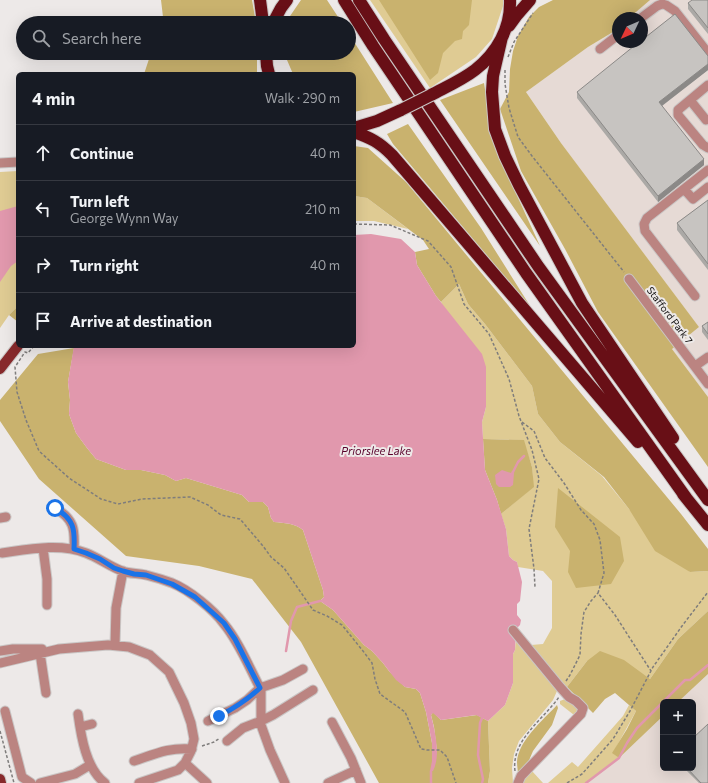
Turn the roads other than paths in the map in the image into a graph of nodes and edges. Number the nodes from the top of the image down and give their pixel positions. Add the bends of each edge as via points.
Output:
1 (260, 0) edge
2 (287, 0) edge
3 (344, 0) edge
4 (359, 0) edge
5 (510, 0) edge
6 (532, 5) edge
7 (648, 13) edge
8 (262, 16) edge
9 (277, 16) edge
10 (354, 16) edge
11 (356, 19) edge
12 (503, 35) junction
13 (612, 40) edge
14 (600, 49) dead end
15 (708, 53) edge
16 (267, 60) edge
17 (268, 72) edge
18 (708, 86) edge
19 (690, 100) junction
20 (706, 120) dead end
21 (356, 127) edge
22 (356, 133) edge
23 (708, 148) edge
24 (16, 162) edge
25 (0, 163) edge
26 (708, 170) edge
27 (708, 187) edge
28 (684, 189) junction
29 (628, 279) road end
30 (695, 296) dead end
31 (21, 349) edge
32 (708, 357) edge
33 (695, 366) junction
34 (0, 369) edge
35 (708, 384) edge
36 (708, 494) edge
37 (688, 499) junction
38 (708, 500) edge
39 (55, 508) dead end
40 (708, 525) edge
41 (42, 548) junction
42 (74, 549) junction
43 (1, 554) edge
44 (123, 571) junction
45 (47, 605) dead end
46 (513, 630) dead end
47 (115, 645) junction
48 (59, 649) junction
49 (0, 651) edge
50 (40, 653) junction
51 (0, 662) edge
52 (303, 669) dead end
53 (260, 688) junction
54 (313, 690) dead end
55 (46, 693) dead end
56 (5, 711) dead end
57 (78, 714) dead end
58 (208, 721) dead end
59 (261, 721) junction
60 (332, 722) dead end
61 (92, 724) dead end
62 (80, 727) junction
63 (227, 741) dead end
64 (192, 749) junction
65 (134, 761) dead end
66 (185, 763) junction
67 (90, 765) junction
68 (356, 770) junction
69 (0, 779) edge
70 (1, 783) edge
71 (31, 783) edge
72 (40, 783) edge
73 (105, 783) edge
74 (139, 783) edge
75 (207, 783) edge
76 (285, 783) edge
77 (328, 783) edge
78 (361, 783) edge
79 (518, 783) edge

1 - 8 highway
2 - 9 highway
3 - 10 highway
4 - 38 highway via 538,266
5 - 12 highway via 509,17
6 - 12 highway via 517,14
7 - 15 street via 662,4 675,11
11 - 37 highway via 526,273
12 - 21 highway, bridge via 494,51 466,76 401,110
12 - 36 highway via 492,92 495,129 508,162 582,303
13 - 14 street
16 - 17 highway
18 - 19 street
19 - 20 street
19 - 23 street via 678,110 678,115
22 - 37 highway via 377,142 392,155
24 - 25 street
26 - 28 street
27 - 28 street via 693,199
28 - 30 street via 647,218 644,224 645,231
29 - 33 street, Stafford Park 7
31 - 34 main road
32 - 33 street
33 - 35 street, Stafford Park 7
37 - 40 highway
39 - 42 street via 74,528
41 - 42 street
41 - 43 street
41 - 45 street via 47,579
42 - 44 street
44 - 47 street via 116,608
44 - 53 street via 146,575 172,584 207,607 224,623 235,639
46 - 79 street via 562,689 583,708 581,714 521,776
47 - 48 street
47 - 64 street via 150,655 169,672 191,723 194,739
48 - 49 street
48 - 50 street
50 - 51 street
50 - 55 street
52 - 53 street
53 - 58 street via 235,708
53 - 59 street
54 - 59 street
56 - 71 street via 22,777
57 - 62 street
59 - 63 street via 243,728
59 - 76 street via 270,750
60 - 68 street
61 - 62 street
62 - 67 street
64 - 65 street via 167,750
64 - 66 street
66 - 74 street via 178,770
66 - 75 street
67 - 72 street via 76,774
67 - 73 street
68 - 77 street
68 - 78 street
69 - 70 main road

